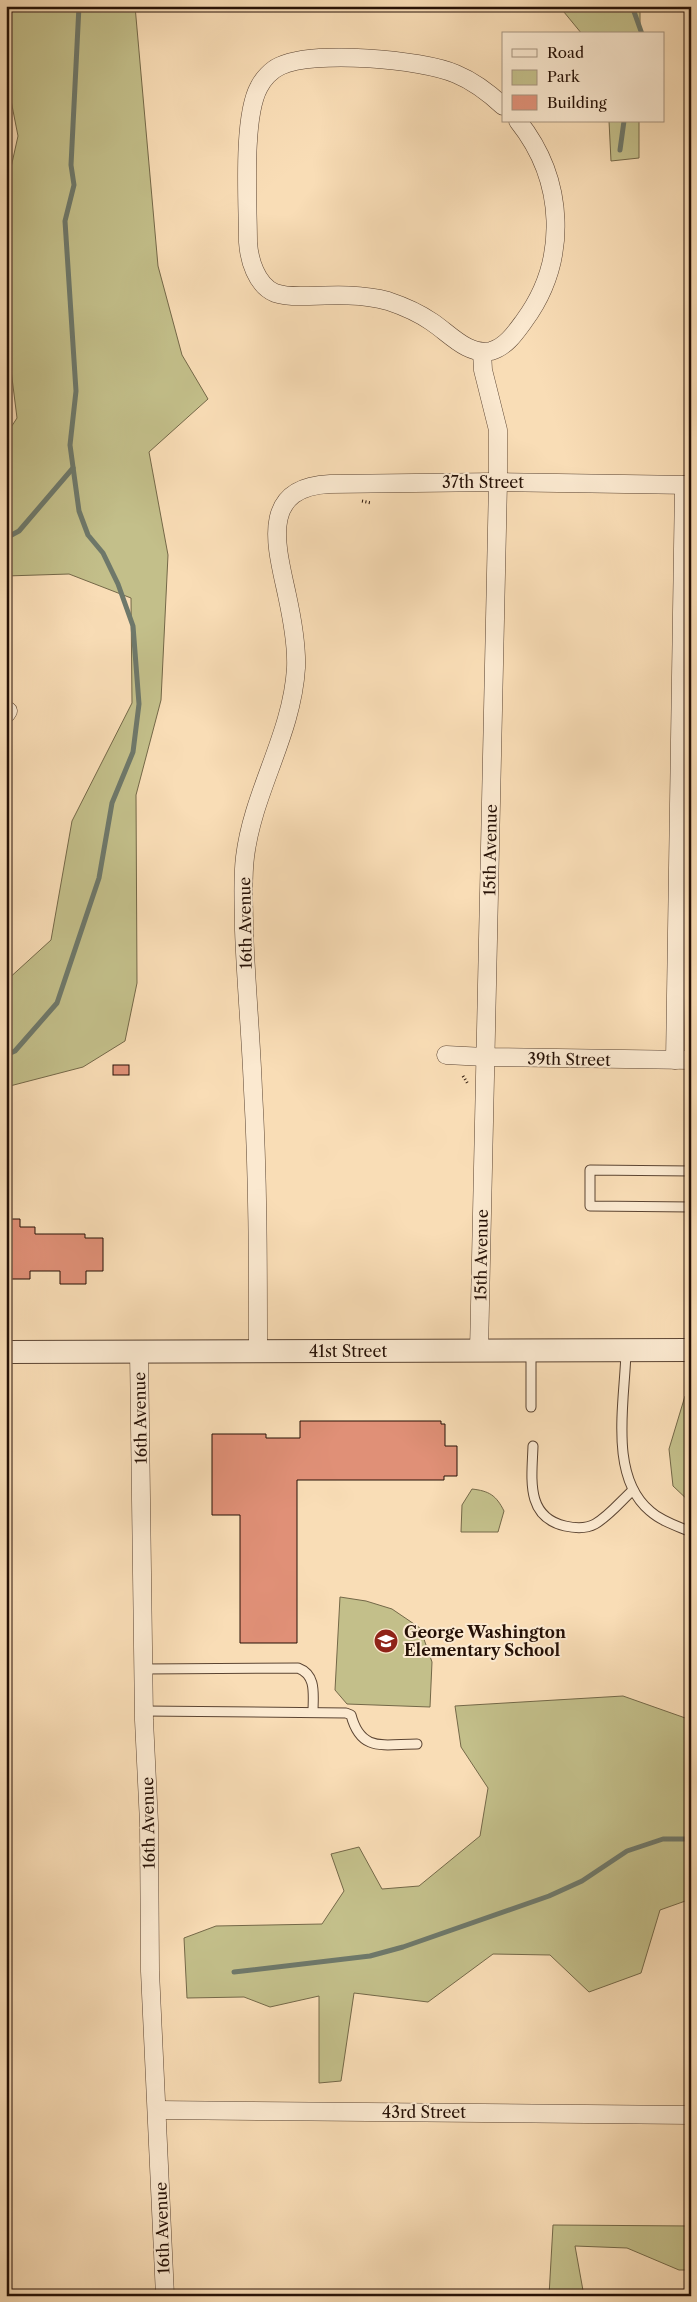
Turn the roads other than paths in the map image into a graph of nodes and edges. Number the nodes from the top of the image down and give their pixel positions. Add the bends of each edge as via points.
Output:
1 (502, 105) edge
2 (519, 122) edge
3 (482, 352) junction
4 (498, 482) junction
5 (688, 485) edge
6 (284, 506) joint
7 (446, 1055) dead end
8 (485, 1057) junction
9 (683, 1060) edge
10 (691, 1171) edge
11 (691, 1207) edge
12 (626, 1350) junction
13 (691, 1350) edge
14 (139, 1351) junction
15 (258, 1351) junction
16 (479, 1351) junction
17 (531, 1351) junction
18 (6, 1352) edge
19 (531, 1408) dead end
20 (533, 1446) dead end
21 (633, 1490) junction
22 (691, 1532) edge
23 (144, 1669) junction
24 (144, 1711) junction
25 (313, 1712) junction
26 (417, 1744) dead end
27 (158, 2110) junction
28 (691, 2115) edge
29 (165, 2296) edge

1 - 3 street via 465,79 431,66 334,59 296,61 279,66 260,85 254,96 248,127 249,256 264,284 273,292 288,296 359,296 388,301 431,321 471,349
2 - 3 street via 544,164 550,184 557,223 555,246 551,267 533,308 505,344
3 - 4 street, 15th Avenue via 483,370 498,430
4 - 5 street, 37th Street
4 - 6 street, 37th Street via 316,484 287,499
4 - 8 street, 15th Avenue
5 - 9 street
6 - 15 street, 16th Avenue via 278,518 276,536 292,620 296,666 290,710 255,812 245,856 244,884 258,1225
7 - 8 street, 39th Street
8 - 9 street, 39th Street
8 - 16 street, 15th Avenue
10 - 11 lane via 590,1170 590,1206
12 - 13 street, 41st Street
12 - 17 street, 41st Street
12 - 21 lane via 623,1461
14 - 15 street, 41st Street
14 - 18 street, 41st Street
14 - 23 street, 16th Avenue
15 - 16 street, 41st Street
16 - 17 street, 41st Street
17 - 19 lane
20 - 21 lane via 532,1487 537,1509 544,1518 556,1524 575,1529 594,1525
21 - 22 lane via 650,1512
23 - 24 street, 16th Avenue
23 - 25 lane via 298,1668 312,1678
24 - 25 lane
24 - 27 street, 16th Avenue via 150,1971
25 - 26 lane via 351,1715 355,1729 362,1739 371,1744
27 - 28 street, 43rd Street
27 - 29 street, 16th Avenue

